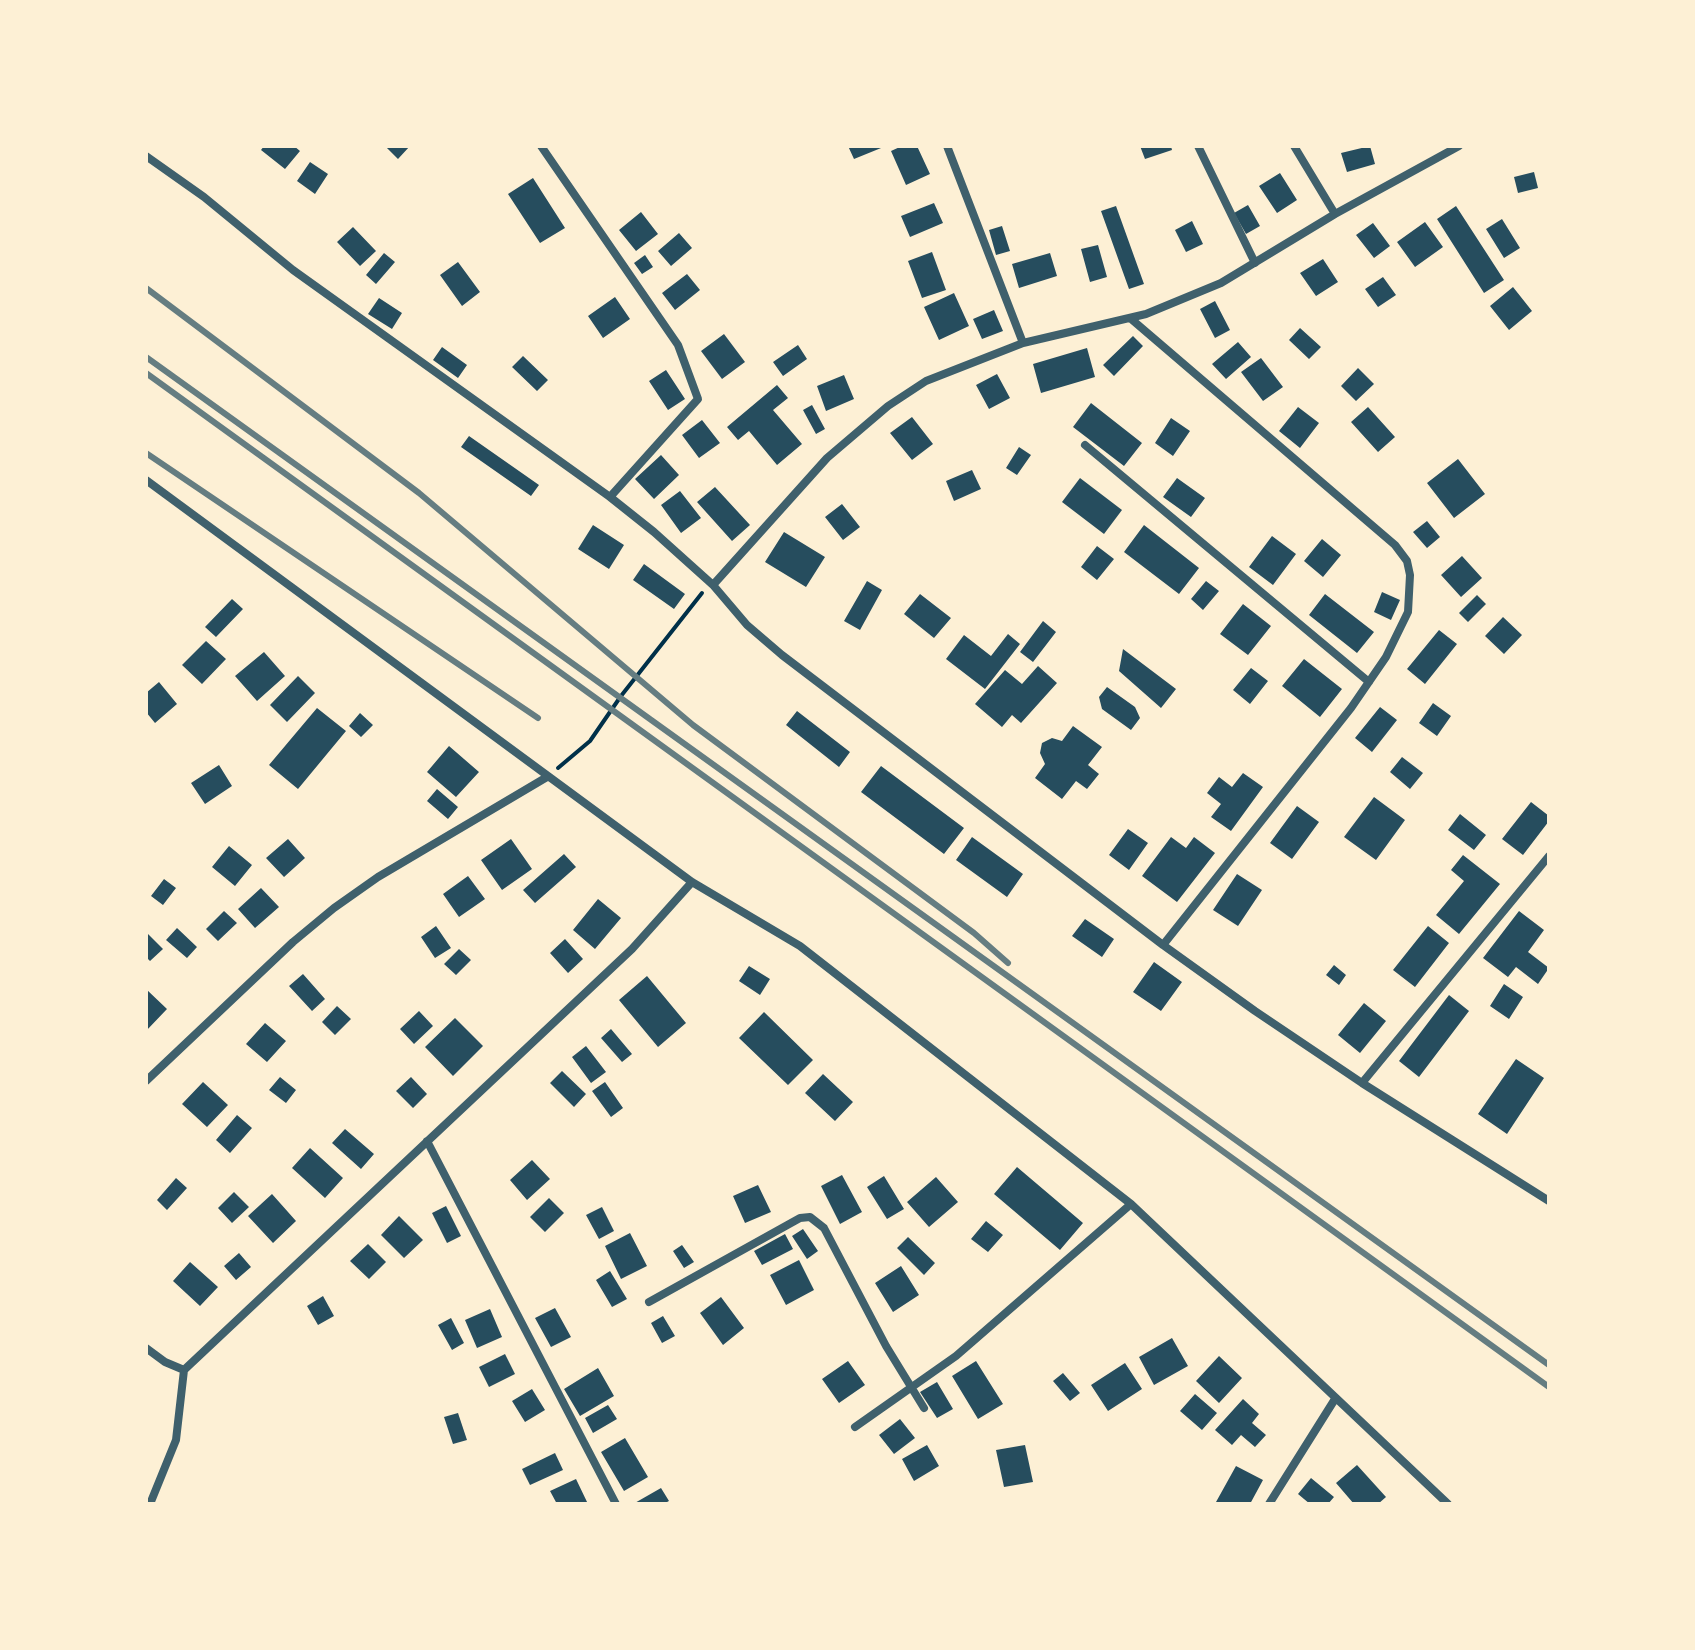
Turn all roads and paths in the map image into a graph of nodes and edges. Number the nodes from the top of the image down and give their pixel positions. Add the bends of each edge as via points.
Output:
1 (541, 146) edge
2 (947, 146) edge
3 (1198, 146) edge
4 (1294, 146) edge
5 (1459, 146) edge
6 (146, 156) edge
7 (1335, 214) junction
8 (1255, 263) junction
9 (1130, 318) junction
10 (1023, 343) junction
11 (1085, 445) dead end
12 (146, 480) edge
13 (610, 497) junction
14 (713, 585) junction
15 (1369, 682) junction
16 (547, 777) junction
17 (1549, 856) edge
18 (692, 882) junction
19 (1163, 945) junction
20 (146, 1081) edge
21 (1362, 1083) junction
22 (427, 1141) junction
23 (1549, 1201) edge
24 (1131, 1204) junction
25 (649, 1302) dead end
26 (146, 1348) edge
27 (184, 1370) junction
28 (911, 1387) junction
29 (1335, 1399) junction
30 (924, 1408) dead end
31 (855, 1427) dead end
32 (150, 1504) edge
33 (616, 1504) edge
34 (1269, 1504) edge
35 (1448, 1504) edge

1 - 13 street via 678,345 698,399
2 - 10 street
3 - 8 street
4 - 7 street
5 - 7 street
6 - 13 street via 293,270
7 - 8 street
8 - 9 street via 1197,294
9 - 10 street
9 - 15 street via 1395,545 1407,561 1408,612
10 - 14 street via 926,381 888,406 827,458
11 - 15 street
12 - 16 street
13 - 14 street
14 - 16 path via 590,741
14 - 19 street via 782,655
15 - 19 street
16 - 18 street
16 - 20 street via 334,908
17 - 21 street
18 - 22 street via 632,949
18 - 24 street via 800,946
19 - 21 street
21 - 23 street
22 - 27 street
22 - 33 street
24 - 28 street via 956,1356
24 - 29 street
25 - 28 street via 810,1217 824,1228
26 - 27 street
27 - 32 street via 176,1440
28 - 30 street
28 - 31 street
29 - 34 street
29 - 35 street

